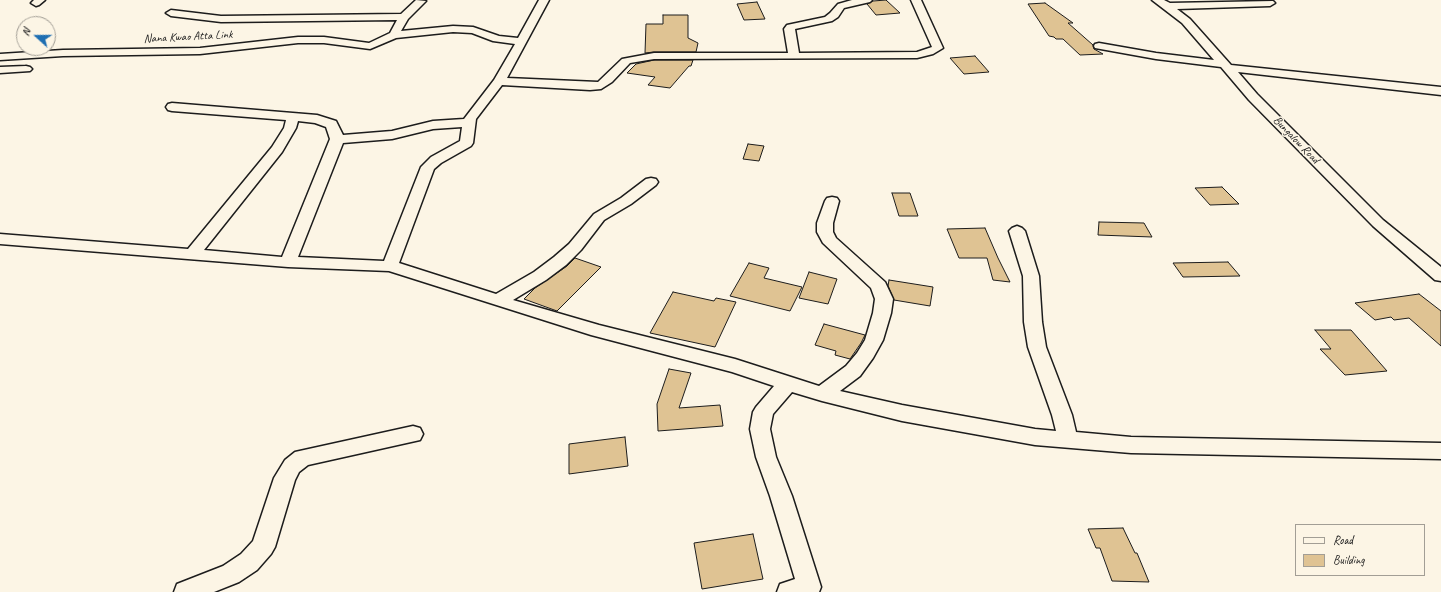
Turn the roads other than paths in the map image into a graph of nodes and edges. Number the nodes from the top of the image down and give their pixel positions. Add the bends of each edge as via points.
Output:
1 (544, 0) edge
2 (867, 0) edge
3 (916, 0) edge
4 (1157, 0) edge
5 (421, 1) edge
6 (1270, 3) dead end
7 (1168, 6) junction
8 (171, 12) dead end
9 (404, 17) junction
10 (394, 35) junction
11 (522, 42) junction
12 (1099, 46) dead end
13 (794, 56) junction
14 (0, 57) edge
15 (1225, 66) junction
16 (26, 69) dead end
17 (0, 70) edge
18 (499, 81) junction
19 (1441, 91) edge
20 (172, 107) dead end
21 (293, 117) junction
22 (469, 123) junction
23 (337, 139) junction
24 (651, 182) dead end
25 (832, 201) dead end
26 (1017, 231) dead end
27 (0, 239) edge
28 (193, 254) junction
29 (288, 262) junction
30 (390, 266) junction
31 (1441, 276) edge
32 (498, 301) junction
33 (788, 383) junction
34 (822, 394) junction
35 (413, 434) dead end
36 (1068, 440) junction
37 (1441, 451) edge
38 (803, 590) edge
39 (186, 592) edge

1 - 11 street
2 - 13 street via 846,4 828,19 791,27 789,29
3 - 13 street via 938,48 917,55
4 - 7 street, Bungalow Road
5 - 9 street
6 - 7 street
7 - 15 street, Bungalow Road via 1186,22
8 - 9 street via 220,19
9 - 10 street
10 - 11 street via 453,29 472,30 497,39
10 - 14 street, Nana Kwao Atta Link via 370,46 324,40 298,40 200,51
11 - 18 street
12 - 15 street
13 - 18 street via 637,58 626,61 608,80 590,86
15 - 19 street
15 - 31 street, Bungalow Road via 1378,223
16 - 17 street
18 - 22 street
20 - 21 street
21 - 23 street via 332,124
21 - 28 street via 290,128 277,149
22 - 23 street via 433,125 392,136
22 - 30 street via 466,143 428,167
23 - 29 street
24 - 32 street via 631,198 598,217 560,261
25 - 34 street via 825,223 825,232 829,240 866,272 879,286 884,299 874,340 864,358 852,371
26 - 36 street via 1031,276 1037,347 1062,415
27 - 28 street
28 - 29 street
29 - 30 street
30 - 32 street
32 - 33 street
33 - 34 street
33 - 38 street via 763,412 760,429 766,457 780,496
34 - 36 street via 925,418 1035,437
35 - 39 street via 302,458 292,466 285,478 263,547 249,562 231,574
36 - 37 street via 1131,445

